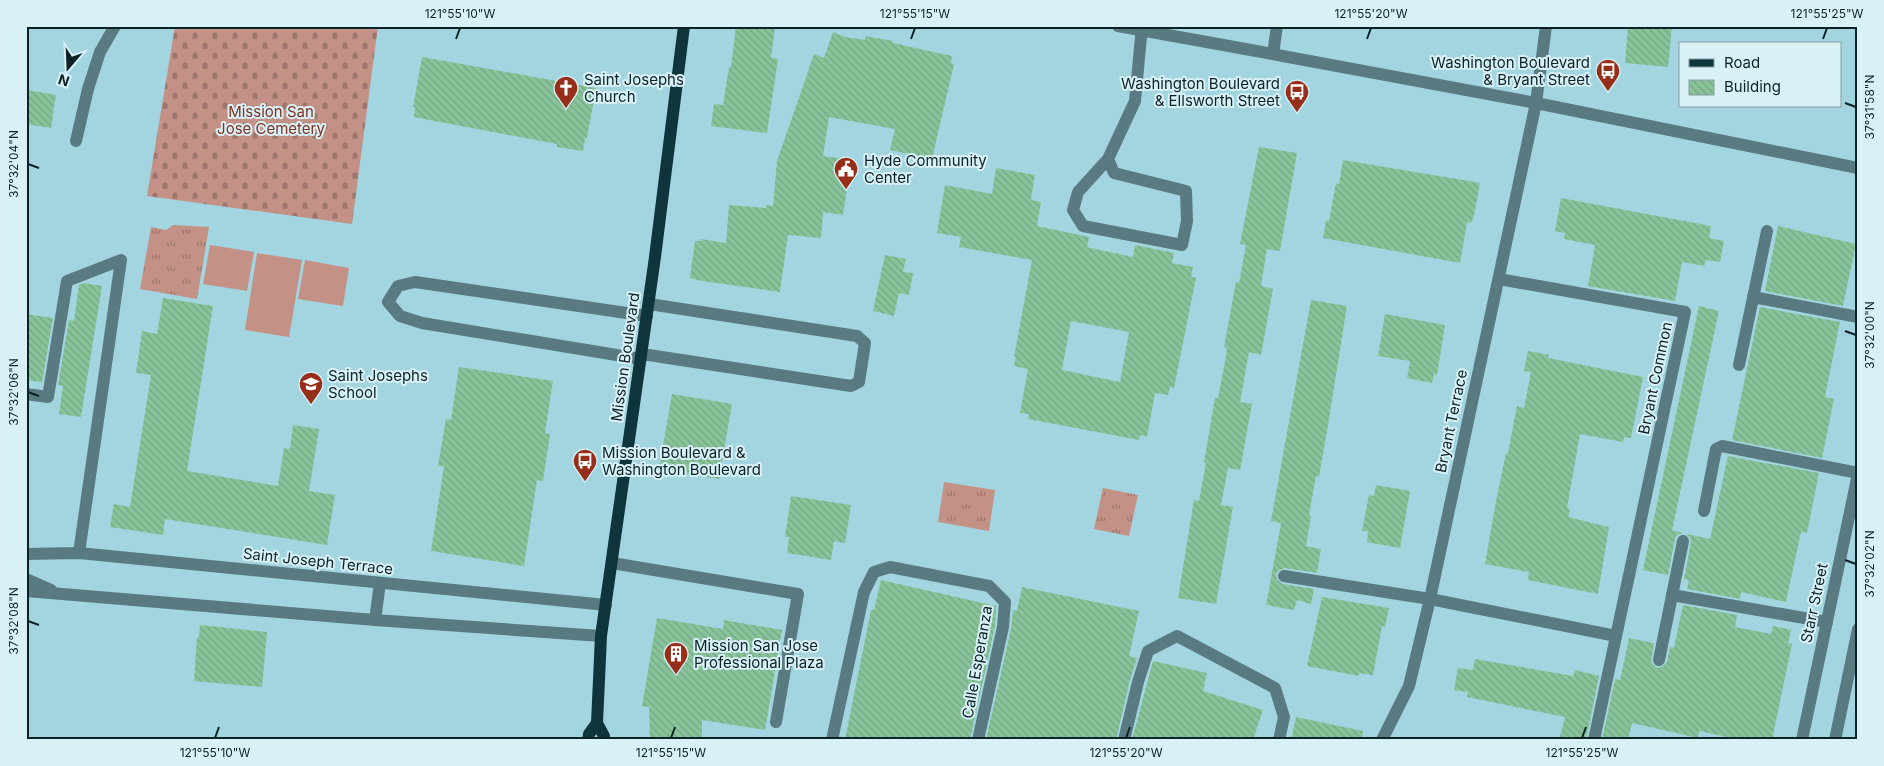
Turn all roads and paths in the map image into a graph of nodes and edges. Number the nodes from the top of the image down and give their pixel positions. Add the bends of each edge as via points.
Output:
1 (115, 26) edge
2 (684, 26) edge
3 (1118, 26) edge
4 (1277, 26) edge
5 (1546, 26) edge
6 (1142, 28) edge
7 (1273, 54) junction
8 (1536, 103) junction
9 (76, 141) dead end
10 (1108, 159) junction
11 (1858, 168) edge
12 (1767, 231) dead end
13 (1499, 279) junction
14 (1753, 297) junction
15 (648, 310) junction
16 (1858, 317) edge
17 (641, 357) junction
18 (1739, 365) dead end
19 (26, 394) edge
20 (1858, 473) edge
21 (1704, 511) dead end
22 (1683, 541) dead end
23 (26, 554) edge
24 (79, 554) junction
25 (612, 563) junction
26 (1284, 576) dead end
27 (26, 579) edge
28 (380, 584) junction
29 (26, 591) edge
30 (59, 594) junction
31 (1672, 595) junction
32 (1430, 599) junction
33 (606, 605) junction
34 (375, 620) junction
35 (1826, 622) junction
36 (1858, 629) edge
37 (602, 636) junction
38 (1616, 636) junction
39 (1659, 660) dead end
40 (776, 722) dead end
41 (597, 723) junction
42 (588, 740) edge
43 (603, 740) edge
44 (832, 740) edge
45 (978, 740) edge
46 (1124, 740) edge
47 (1279, 740) edge
48 (1382, 740) edge
49 (1594, 740) edge
50 (1802, 740) edge
51 (1834, 740) edge

1 - 9 street via 100,52
2 - 15 main road, Mission Boulevard
3 - 6 street
4 - 7 street
5 - 8 street, Bryant Terrace
6 - 7 street
6 - 10 street via 1135,102
7 - 8 street
8 - 11 street
8 - 13 street, Bryant Terrace
10 - 10 street via 1078,192 1073,210 1083,226 1182,245 1187,221 1186,191 1114,173
12 - 14 street
13 - 32 street, Bryant Terrace
13 - 38 street, Bryant Common via 1685,312
14 - 16 street
14 - 18 street
15 - 17 main road, Mission Boulevard
15 - 17 street via 857,336 865,343 859,382 851,386
15 - 17 street via 415,282 398,286 388,302 400,316 422,322
17 - 25 main road, Mission Boulevard
19 - 24 street via 48,397 67,281 121,260
20 - 21 street via 1722,446 1716,449
20 - 35 street, Starr Street
22 - 31 street
23 - 24 street, Saint Joseph Terrace
24 - 28 street, Saint Joseph Terrace
25 - 33 main road, Mission Boulevard
25 - 40 street via 798,594
26 - 32 street
27 - 30 street
28 - 33 street, Saint Joseph Terrace
28 - 34 street
29 - 30 street
30 - 34 street
31 - 35 street
31 - 39 street
32 - 38 street
32 - 48 street, Bryant Terrace via 1409,686
33 - 37 main road, Mission Boulevard
34 - 37 street
35 - 50 street, Starr Street
36 - 51 street
37 - 41 main road, Mission Boulevard
38 - 49 street, Bryant Common
41 - 42 main road, Mission Boulevard
41 - 43 main road, Mission Boulevard
44 - 45 street, Calle Esperanza via 864,592 874,572 890,567 989,586 1004,602 1002,627
46 - 47 street via 1148,652 1177,636 1275,688 1284,717

